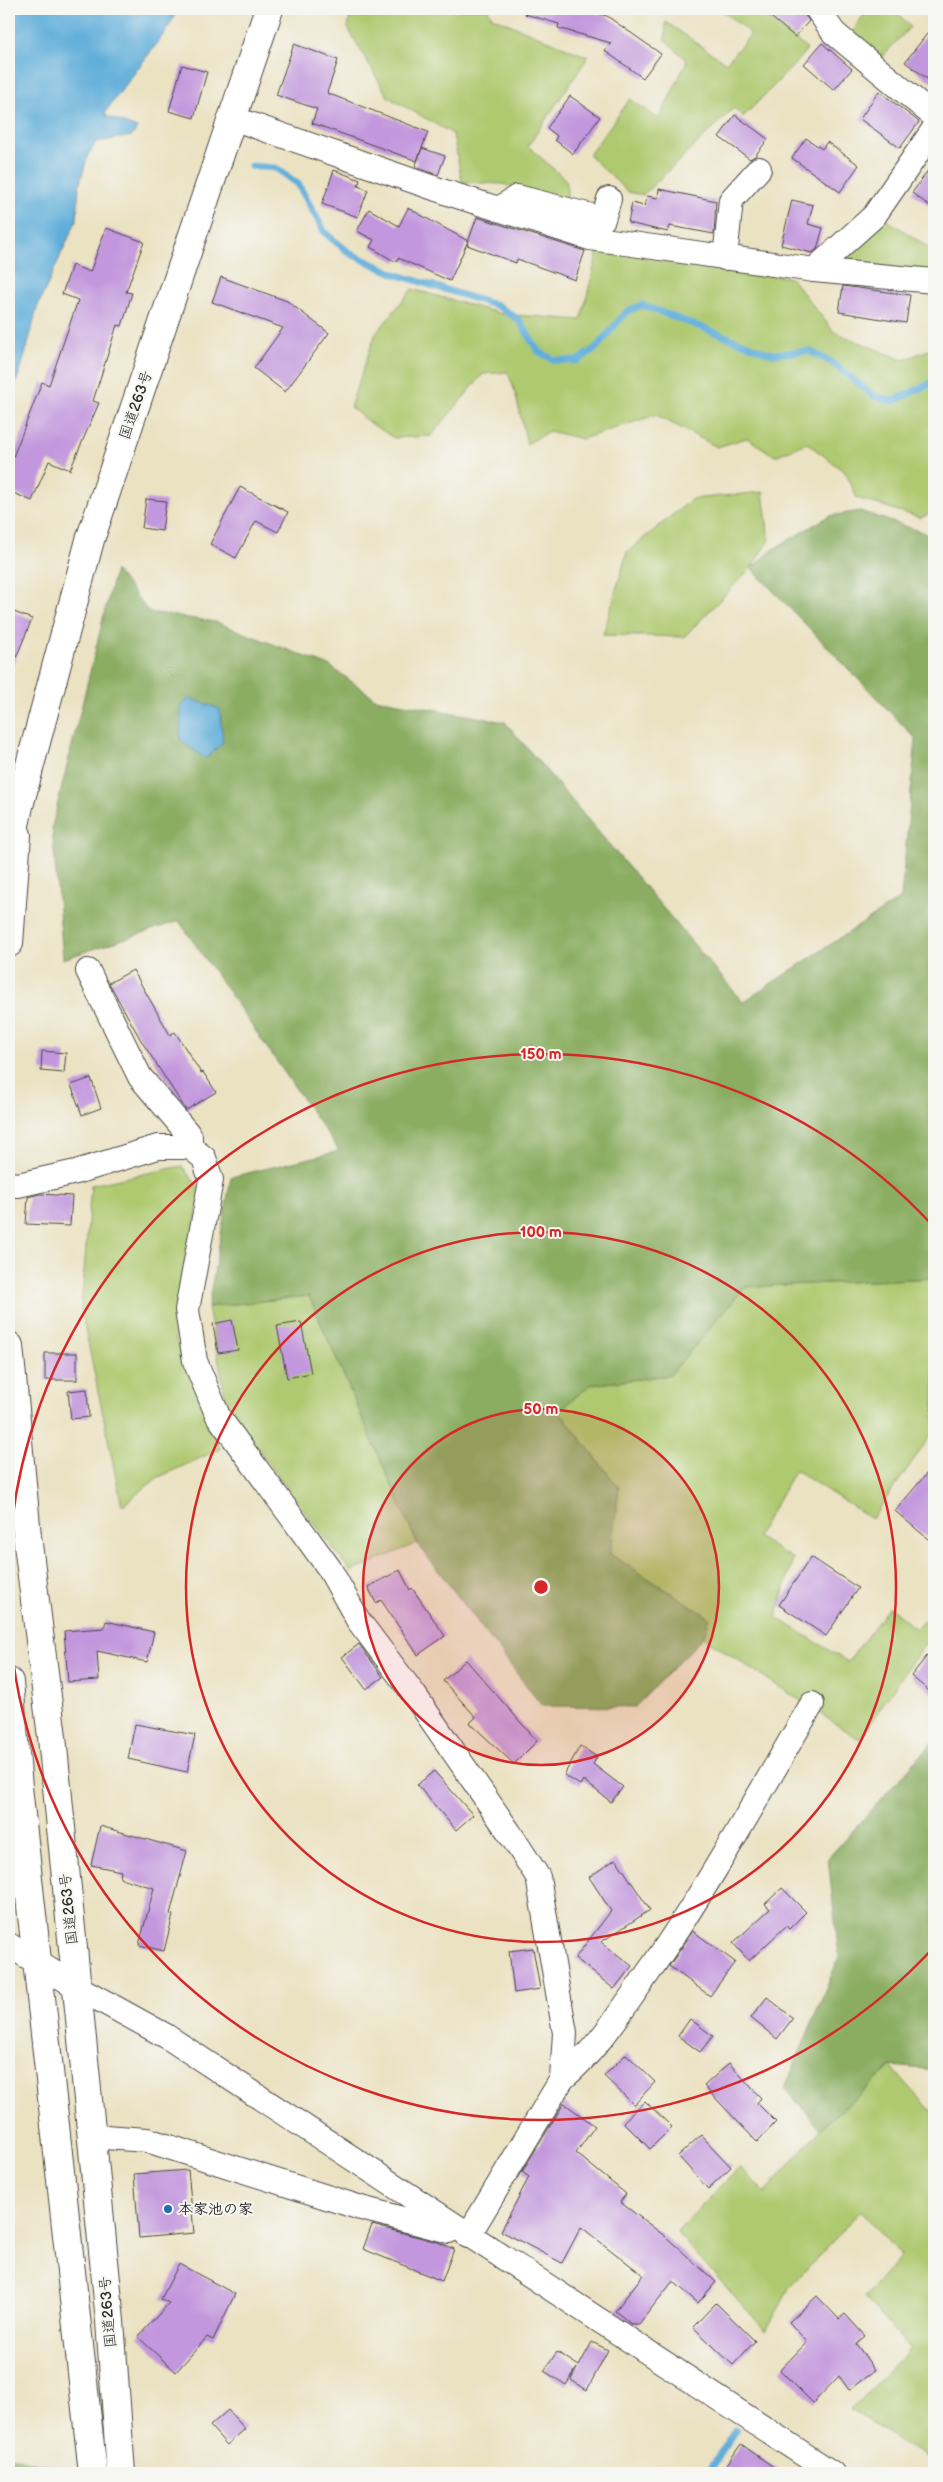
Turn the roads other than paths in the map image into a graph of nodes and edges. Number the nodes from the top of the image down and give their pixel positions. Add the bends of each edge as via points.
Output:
1 (269, 9) edge
2 (817, 9) edge
3 (232, 118) junction
4 (934, 127) edge
5 (759, 169) dead end
6 (609, 199) dead end
7 (499, 209) junction
8 (725, 258) junction
9 (814, 270) junction
10 (934, 280) edge
11 (19, 806) junction
12 (9, 852) edge
13 (9, 943) edge
14 (88, 971) dead end
15 (190, 1147) junction
16 (9, 1184) edge
17 (9, 1346) edge
18 (9, 1682) edge
19 (812, 1704) dead end
20 (9, 1945) edge
21 (37, 1961) junction
22 (77, 1987) junction
23 (562, 2079) junction
24 (91, 2136) junction
25 (468, 2236) junction
26 (93, 2473) edge
27 (121, 2473) edge
28 (832, 2473) edge

1 - 3 highway, 国道263号
2 - 4 street via 834,33
3 - 7 street
3 - 11 highway, 国道263号 via 90,540
4 - 9 street via 874,216
5 - 8 street via 731,200
6 - 7 street via 603,220 517,197
7 - 8 street via 590,238
8 - 9 street
9 - 10 street
11 - 12 highway, 国道263号
11 - 13 highway, 国道263号
14 - 15 street via 140,1077 190,1136
15 - 16 street via 158,1147 76,1172 18,1185
15 - 23 street via 204,1158 211,1180 187,1310 195,1360 218,1416 329,1568 358,1620 413,1693 538,1877 565,2033
17 - 22 highway, 国道263号
18 - 21 highway
19 - 23 street via 689,1915 583,2062
20 - 21 street
21 - 22 street
21 - 26 highway
22 - 24 highway, 国道263号
22 - 25 street via 166,2036
23 - 25 street
24 - 25 street via 147,2140 361,2208
24 - 27 highway, 国道263号
25 - 28 street

